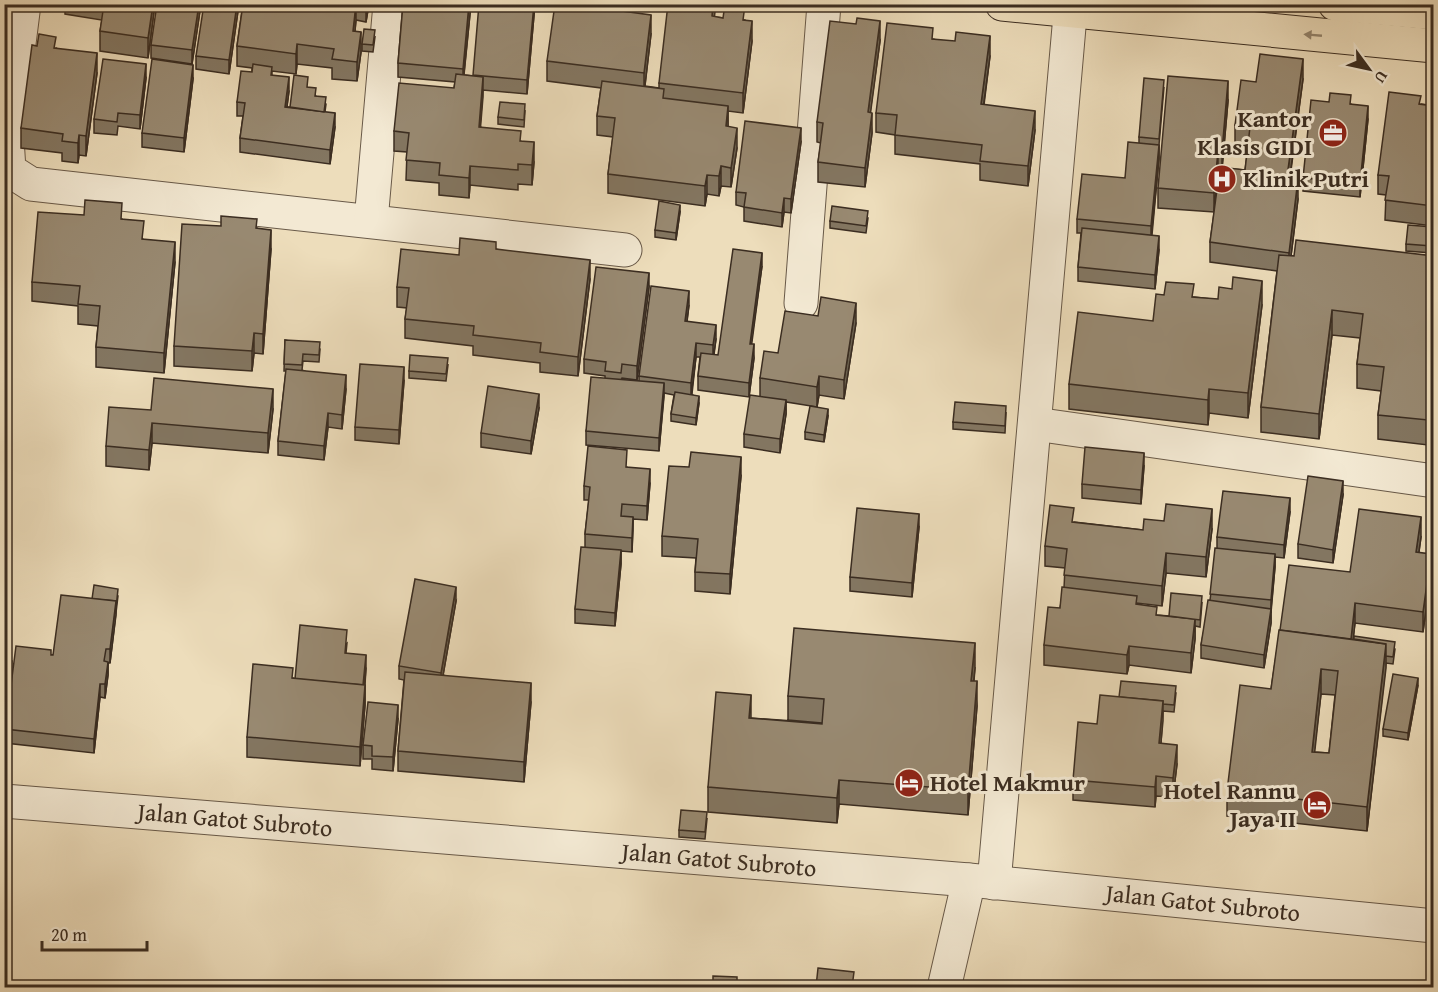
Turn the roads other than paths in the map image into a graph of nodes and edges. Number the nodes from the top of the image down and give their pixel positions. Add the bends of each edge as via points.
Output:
1 (24, 4) edge
2 (390, 4) edge
3 (824, 4) edge
4 (1002, 4) edge
5 (1335, 4) edge
6 (1071, 8) edge
7 (1434, 13) edge
8 (1434, 46) edge
9 (371, 221) junction
10 (626, 250) dead end
11 (801, 303) dead end
12 (1035, 424) junction
13 (1434, 481) edge
14 (4, 801) edge
15 (982, 881) junction
16 (1434, 926) edge
17 (944, 987) edge

1 - 9 street via 7,138 9,170 31,184
2 - 9 street
3 - 11 street
4 - 6 main road
5 - 7 main road
8 -> 6 main road
6 - 12 street
9 - 10 street
12 - 13 street
12 - 15 street
14 - 15 street, Jalan Gatot Subroto
15 - 16 street, Jalan Gatot Subroto
15 - 17 street

